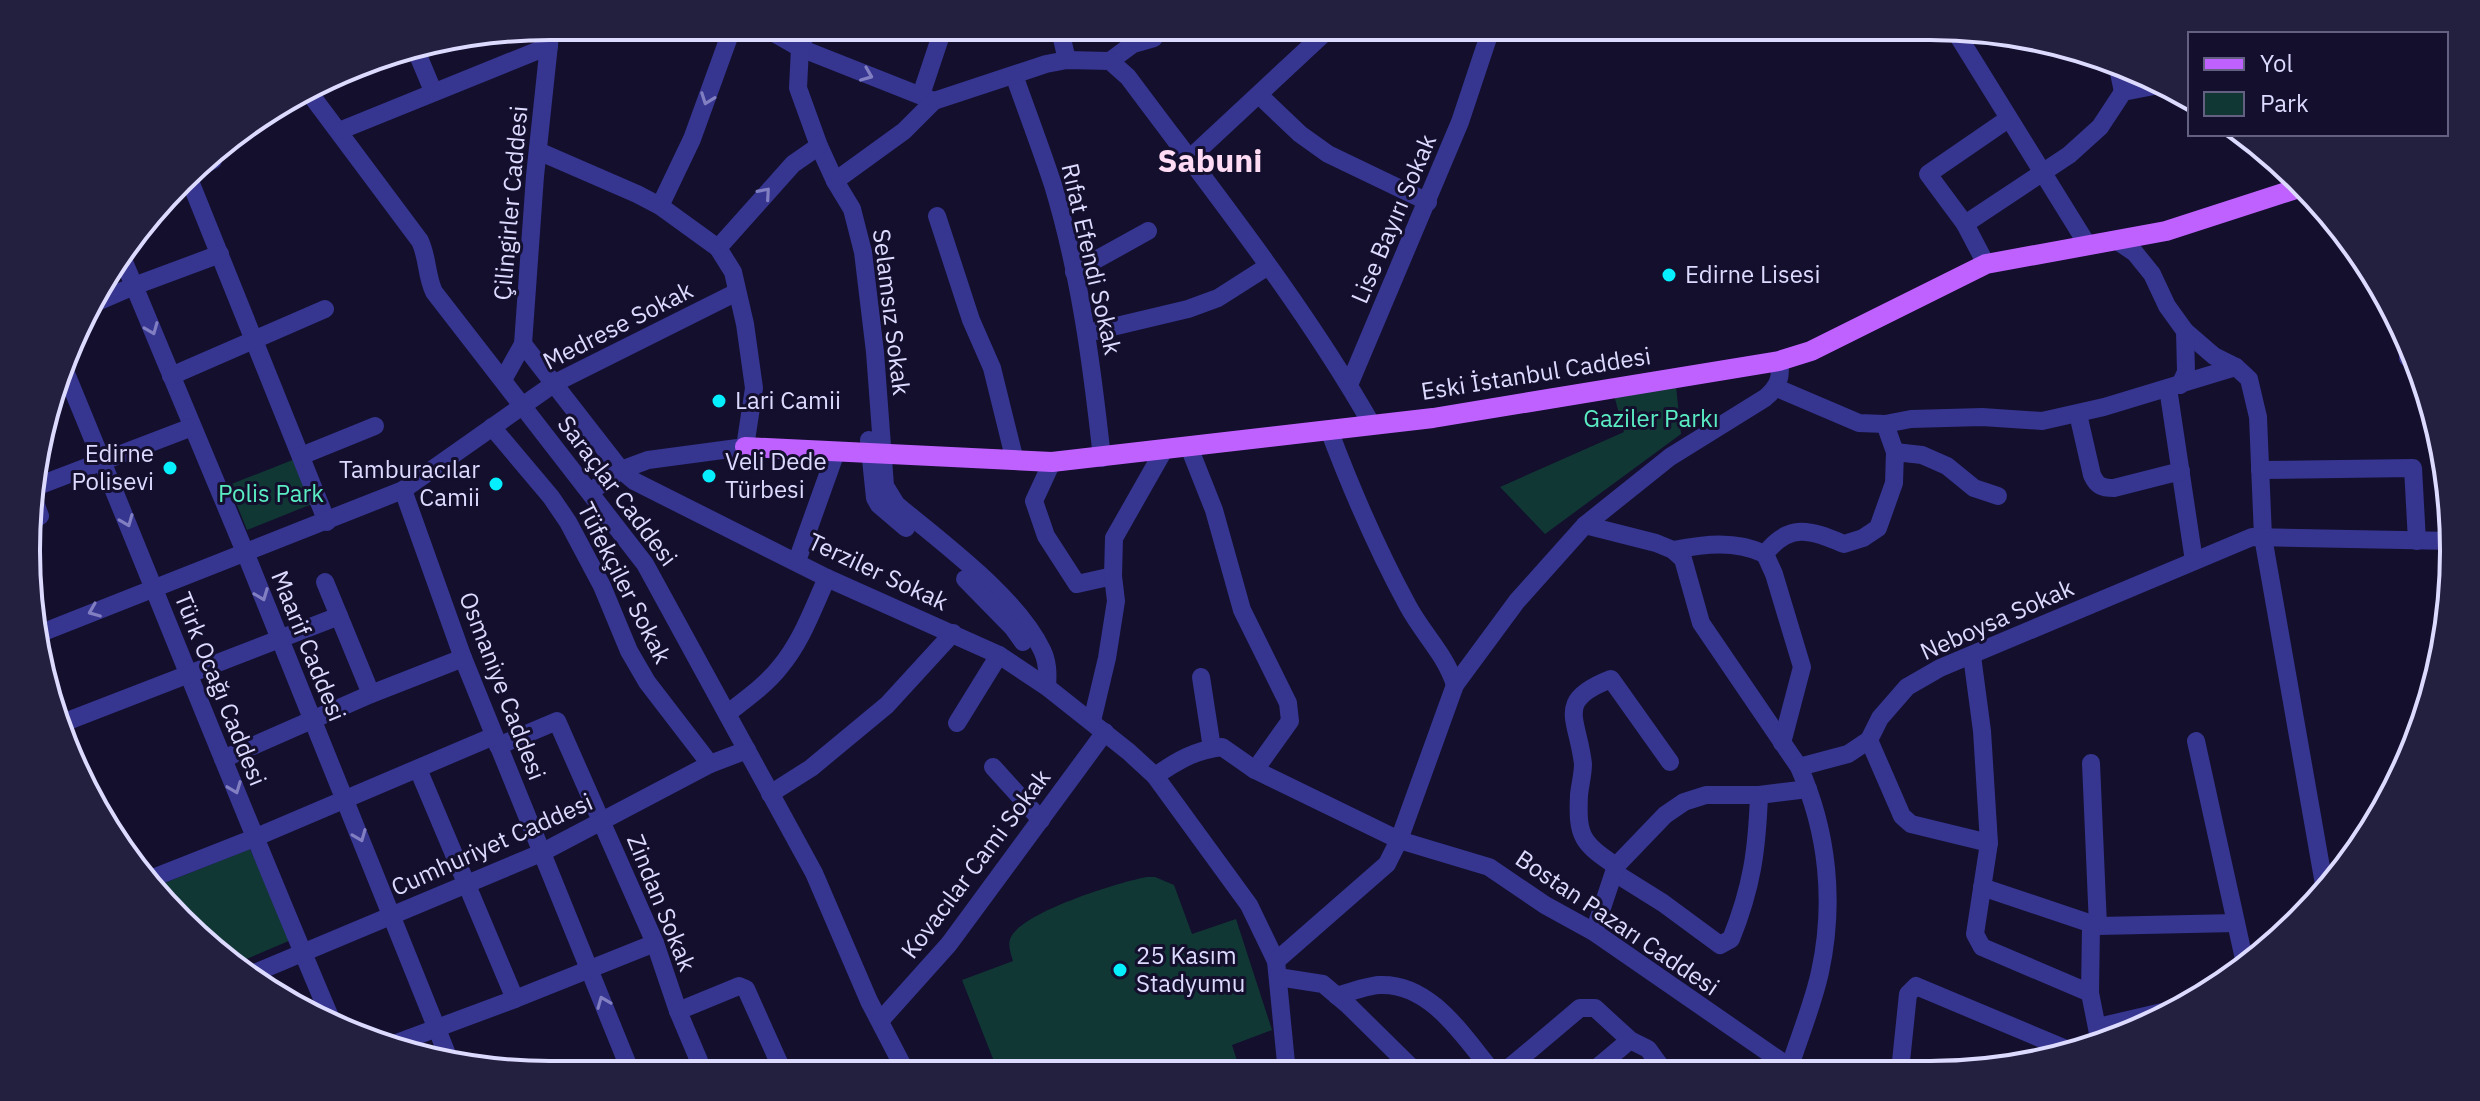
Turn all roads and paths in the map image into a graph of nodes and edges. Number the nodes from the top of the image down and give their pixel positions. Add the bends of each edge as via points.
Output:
1 (550, 40) edge
2 (728, 40) edge
3 (786, 40) edge
4 (803, 40) edge
5 (941, 40) edge
6 (1062, 40) edge
7 (1147, 40) edge
8 (1318, 40) edge
9 (1487, 40) edge
10 (1961, 41) edge
11 (549, 46) junction
12 (800, 48) junction
13 (419, 57) edge
14 (1067, 60) junction
15 (1110, 61) junction
16 (1014, 75) junction
17 (2120, 77) edge
18 (2144, 88) edge
19 (433, 91) junction
20 (2123, 92) junction
21 (1260, 96) junction
22 (927, 98) junction
23 (314, 99) edge
24 (2008, 119) junction
25 (339, 131) junction
26 (819, 146) junction
27 (538, 151) junction
28 (1189, 159) junction
29 (2043, 172) junction
30 (835, 181) junction
31 (193, 187) edge
32 (2291, 191) edge
33 (1428, 202) junction
34 (660, 206) junction
35 (937, 216) dead end
36 (1965, 224) junction
37 (1148, 231) dead end
38 (2116, 240) junction
39 (2087, 244) junction
40 (718, 248) junction
41 (220, 254) junction
42 (1986, 264) junction
43 (1268, 266) junction
44 (126, 267) edge
45 (1074, 272) junction
46 (134, 286) junction
47 (737, 292) junction
48 (107, 298) edge
49 (325, 309) dead end
50 (2185, 331) junction
51 (1087, 333) junction
52 (256, 340) junction
53 (523, 344) junction
54 (1779, 361) junction
55 (2236, 367) junction
56 (171, 376) junction
57 (503, 380) junction
58 (69, 381) edge
59 (555, 383) junction
60 (1349, 385) junction
61 (2174, 386) junction
62 (1777, 388) junction
63 (522, 405) junction
64 (2078, 414) junction
65 (1885, 424) junction
66 (1372, 425) junction
67 (375, 426) dead end
68 (192, 427) junction
69 (492, 427) junction
70 (1329, 430) junction
71 (745, 447) junction
72 (1189, 447) junction
73 (1164, 450) junction
74 (836, 452) junction
75 (1895, 452) junction
76 (876, 454) junction
77 (301, 456) junction
78 (1102, 458) junction
79 (1015, 461) junction
80 (102, 462) junction
81 (1052, 462) junction
82 (621, 470) junction
83 (2260, 470) junction
84 (2181, 471) junction
85 (44, 484) edge
86 (403, 490) junction
87 (590, 492) junction
88 (1998, 496) dead end
89 (327, 522) junction
90 (1585, 525) junction
91 (2263, 537) junction
92 (2417, 541) junction
93 (2440, 541) edge
94 (1673, 550) junction
95 (245, 552) junction
96 (1765, 554) junction
97 (797, 561) junction
98 (2194, 561) junction
99 (1113, 576) junction
100 (827, 578) junction
101 (325, 582) dead end
102 (153, 587) junction
103 (339, 616) junction
104 (46, 631) edge
105 (953, 633) junction
106 (278, 638) junction
107 (999, 655) junction
108 (1972, 656) junction
109 (463, 658) junction
110 (190, 673) junction
111 (1201, 677) dead end
112 (1455, 685) junction
113 (1047, 687) junction
114 (371, 694) junction
115 (728, 713) junction
116 (69, 720) edge
117 (312, 720) junction
118 (957, 723) dead end
119 (1099, 727) junction
120 (1869, 740) junction
121 (496, 741) junction
122 (2196, 741) dead end
123 (1782, 743) junction
124 (1212, 748) junction
125 (747, 750) junction
126 (223, 759) junction
127 (1670, 762) dead end
128 (2091, 763) dead end
129 (710, 764) junction
130 (993, 767) dead end
131 (1799, 767) junction
132 (418, 769) junction
133 (1255, 770) junction
134 (1155, 776) junction
135 (1808, 789) junction
136 (770, 794) junction
137 (1759, 795) junction
138 (345, 800) junction
139 (1041, 820) junction
140 (602, 823) junction
141 (254, 838) junction
142 (1399, 840) junction
143 (1989, 843) junction
144 (541, 853) junction
145 (1615, 870) junction
146 (158, 876) edge
147 (2323, 876) edge
148 (467, 885) junction
149 (1982, 887) junction
150 (392, 917) junction
151 (2236, 923) junction
152 (2095, 925) junction
153 (1594, 932) junction
154 (655, 943) junction
155 (303, 953) junction
156 (2243, 954) edge
157 (589, 968) junction
158 (1277, 969) junction
159 (261, 970) edge
160 (2090, 993) junction
161 (1337, 996) junction
162 (515, 999) junction
163 (327, 1009) edge
164 (678, 1011) junction
165 (880, 1021) junction
166 (436, 1026) junction
167 (2098, 1032) edge
168 (404, 1040) edge
169 (1630, 1040) junction
170 (2057, 1045) edge
171 (445, 1050) edge
172 (626, 1061) edge
173 (699, 1061) edge
174 (778, 1061) edge
175 (900, 1061) edge
176 (1286, 1061) edge
177 (1405, 1061) edge
178 (1483, 1061) edge
179 (1517, 1061) edge
180 (1605, 1061) edge
181 (1657, 1061) edge
182 (1780, 1061) edge
183 (1794, 1061) edge
184 (1901, 1061) edge

1 - 11 street, Çilingirler Caddesi
2 -> 34 street via 692,139
3 - 12 street
4 - 12 street, Selamsız Sokak
5 - 22 street
6 - 14 street
7 - 15 street
8 - 21 street
9 - 33 street, Lise Bayırı Sokak
10 - 24 street
11 - 19 street
11 - 27 street, Çilingirler Caddesi
12 -> 22 street
12 - 26 street, Selamsız Sokak via 798,88
13 - 19 street
14 - 15 street
14 - 16 street
15 - 28 street
16 - 22 street
16 - 45 street, Rıfat Efendi Sokak via 1053,187
17 - 20 street
18 - 20 street
19 - 25 street
20 - 29 street via 2100,127
21 - 28 street
21 - 33 street via 1328,154
22 - 30 street via 904,131
23 - 25 street, Saraçlar Caddesi
24 - 29 street
24 - 36 street via 1928,174
25 - 57 street, Saraçlar Caddesi via 420,241 434,292
26 - 30 street, Selamsız Sokak
40 -> 26 street via 793,164
27 - 34 street
27 - 53 street, Çilingirler Caddesi
28 - 43 street
29 - 36 street
29 - 39 street
30 - 76 street, Selamsız Sokak via 858,299
31 - 41 street
32 - 38 main road, Eski İstanbul Caddesi via 2166,231
33 - 60 street, Lise Bayırı Sokak
34 - 40 street
35 - 79 street via 992,368
36 - 42 street
37 - 45 street
38 - 39 main road, Eski İstanbul Caddesi
38 - 50 street via 2152,274
39 - 42 main road, Eski İstanbul Caddesi
40 - 47 street via 733,272
41 - 46 street
41 - 52 street
42 - 54 main road, Eski İstanbul Caddesi via 1811,351
43 - 51 street via 1218,298
43 - 60 street
44 - 46 street, Maarif Caddesi
45 - 51 street, Rıfat Efendi Sokak
46 - 48 street
46 -> 56 street, Maarif Caddesi
47 - 59 street, Medrese Sokak
47 - 71 street via 754,388
49 - 52 street
50 - 55 street
50 - 61 street via 2186,372
51 - 78 street, Rıfat Efendi Sokak
52 - 56 street
52 - 77 street
53 - 57 street, Çilingirler Caddesi
53 - 59 street
54 - 62 street
54 - 66 main road, Eski İstanbul Caddesi
55 - 61 street
55 - 83 street via 2249,379 2258,417
56 - 68 street, Maarif Caddesi
57 - 63 street, Saraçlar Caddesi
58 - 80 street, Türk Ocağı Caddesi
59 - 63 street, Medrese Sokak
59 - 82 street
60 - 66 street
61 - 64 street
61 - 84 street
62 - 65 street via 1859,423
62 - 90 street via 1670,457
63 - 69 street, Medrese Sokak
63 - 87 street, Saraçlar Caddesi
64 - 65 street via 2042,421 1982,417
64 - 84 street via 2092,475 2103,488
65 - 75 street
66 - 70 main road, Eski İstanbul Caddesi
67 - 77 street
68 - 80 street
68 - 95 street, Maarif Caddesi
69 - 86 street, Medrese Sokak
69 - 129 street, Tüfekçiler Sokak via 568,522 647,682
70 - 72 main road, Eski İstanbul Caddesi
70 - 112 street via 1377,549 1415,619 1449,665
71 - 74 main road, Eski İstanbul Caddesi
71 - 82 street via 648,460
72 - 73 main road, Eski İstanbul Caddesi
72 - 133 street via 1214,510 1242,610 1288,703 1290,721
73 - 78 main road, Eski İstanbul Caddesi
73 - 99 street via 1114,538
74 - 76 main road, Eski İstanbul Caddesi
74 - 97 street
75 - 88 street via 1922,455 1947,466 1974,488
75 - 96 street via 1894,483 1878,528 1844,544 1814,532 1793,532 1776,539
76 - 79 main road, Eski İstanbul Caddesi
76 - 113 street, Selamsız Sokak via 872,486 879,505 1013,628
77 - 89 street
78 - 81 main road, Eski İstanbul Caddesi
79 - 81 main road, Eski İstanbul Caddesi
80 - 85 street
80 -> 102 street, Türk Ocağı Caddesi
81 - 99 street via 1034,501 1046,536 1077,584
82 - 87 street
82 - 97 street, Terziler Sokak
83 - 91 street
83 - 92 street via 2413,468
84 - 98 street
86 - 89 street, Medrese Sokak
86 - 109 street, Osmaniye Caddesi
87 - 115 street, Saraçlar Caddesi via 645,564
89 - 95 street, Medrese Sokak
90 - 94 street
90 - 112 street via 1517,601
91 - 92 street, Neboysa Sokak
91 - 98 street, Neboysa Sokak
91 - 147 street
92 - 93 street, Neboysa Sokak
94 - 96 street via 1711,543
94 - 123 street via 1683,559 1701,623
95 - 102 street, Medrese Sokak
95 -> 106 street, Maarif Caddesi
96 - 123 street via 1802,667
97 - 100 street, Terziler Sokak
98 - 108 street, Neboysa Sokak
99 - 119 street via 1116,601
100 - 105 street, Terziler Sokak
100 - 115 street via 779,669
101 - 103 street
102 -> 104 street, Medrese Sokak
102 - 110 street, Türk Ocağı Caddesi
103 - 106 street
103 - 114 street
105 - 107 street, Terziler Sokak
105 - 136 street via 887,705 811,768
106 - 110 street
106 - 117 street, Maarif Caddesi
107 - 113 street, Terziler Sokak
107 - 118 street
108 - 120 street, Neboysa Sokak via 1907,687
108 - 143 street
109 - 114 street
109 - 121 street, Osmaniye Caddesi
110 - 116 street
110 - 126 street, Türk Ocağı Caddesi
111 - 124 street
112 - 142 street
113 - 119 street, Terziler Sokak
114 - 117 street
115 - 125 street, Saraçlar Caddesi
117 - 126 street
117 - 138 street, Maarif Caddesi
119 - 134 street, Terziler Sokak
119 - 139 street, Kovacılar Cami Sokak
120 - 131 street via 1848,754
120 - 143 street via 1902,816 1911,824
121 - 132 street
121 - 140 street, Zindan Sokak via 557,721
121 - 144 street, Osmaniye Caddesi
122 - 151 street
123 - 131 street
124 - 133 street, Bostan Pazarı Caddesi via 1222,747
124 - 134 street via 1186,756
125 - 129 street, Cumhuriyet Caddesi
125 - 136 street, Saraçlar Caddesi
126 -> 141 street, Türk Ocağı Caddesi
127 - 145 street via 1611,679 1590,687 1577,701 1573,710 1583,765 1580,830 1589,847
128 - 152 street
129 - 140 street, Cumhuriyet Caddesi
130 - 139 street
131 - 135 street
132 - 138 street
132 - 148 street
133 - 142 street, Bostan Pazarı Caddesi
134 - 158 street, Terziler Sokak via 1249,905
135 - 137 street
135 - 183 street via 1826,857 1829,915 1820,973
136 - 165 street, Saraçlar Caddesi via 814,873
137 - 145 street via 1706,795 1684,802 1665,815
137 - 145 street via 1750,887 1731,939 1720,945
138 - 141 street
138 -> 150 street, Maarif Caddesi
139 - 165 street, Kovacılar Cami Sokak via 949,944
140 - 144 street, Cumhuriyet Caddesi
140 - 154 street, Zindan Sokak
141 - 146 street
141 - 155 street, Türk Ocağı Caddesi
142 - 153 street, Bostan Pazarı Caddesi via 1489,867
142 - 158 street via 1387,864
143 - 149 street
144 - 148 street, Cumhuriyet Caddesi
144 - 157 street, Osmaniye Caddesi
145 - 153 street
148 - 150 street, Cumhuriyet Caddesi
148 - 162 street
149 - 152 street
149 - 160 street via 1975,934 1982,947
150 - 155 street, Cumhuriyet Caddesi
150 - 166 street, Maarif Caddesi
151 - 152 street
151 - 156 street
152 - 160 street
153 - 182 street, Bostan Pazarı Caddesi
154 - 157 street
154 - 164 street, Zindan Sokak
155 - 159 street, Cumhuriyet Caddesi
155 - 163 street, Türk Ocağı Caddesi
157 - 162 street
172 -> 157 street, Osmaniye Caddesi
158 - 161 street via 1323,984
158 - 176 street
160 - 167 street
161 - 177 street
161 - 178 street via 1380,985 1402,989 1434,1004
162 - 166 street
164 - 173 street, Zindan Sokak
164 - 174 street via 739,986 746,989
165 - 175 street, Saraçlar Caddesi
166 - 168 street
166 - 171 street, Maarif Caddesi
169 - 179 street via 1595,1008 1580,1008
169 - 180 street
169 - 181 street via 1648,1049
170 - 184 street via 1916,986 1908,994

